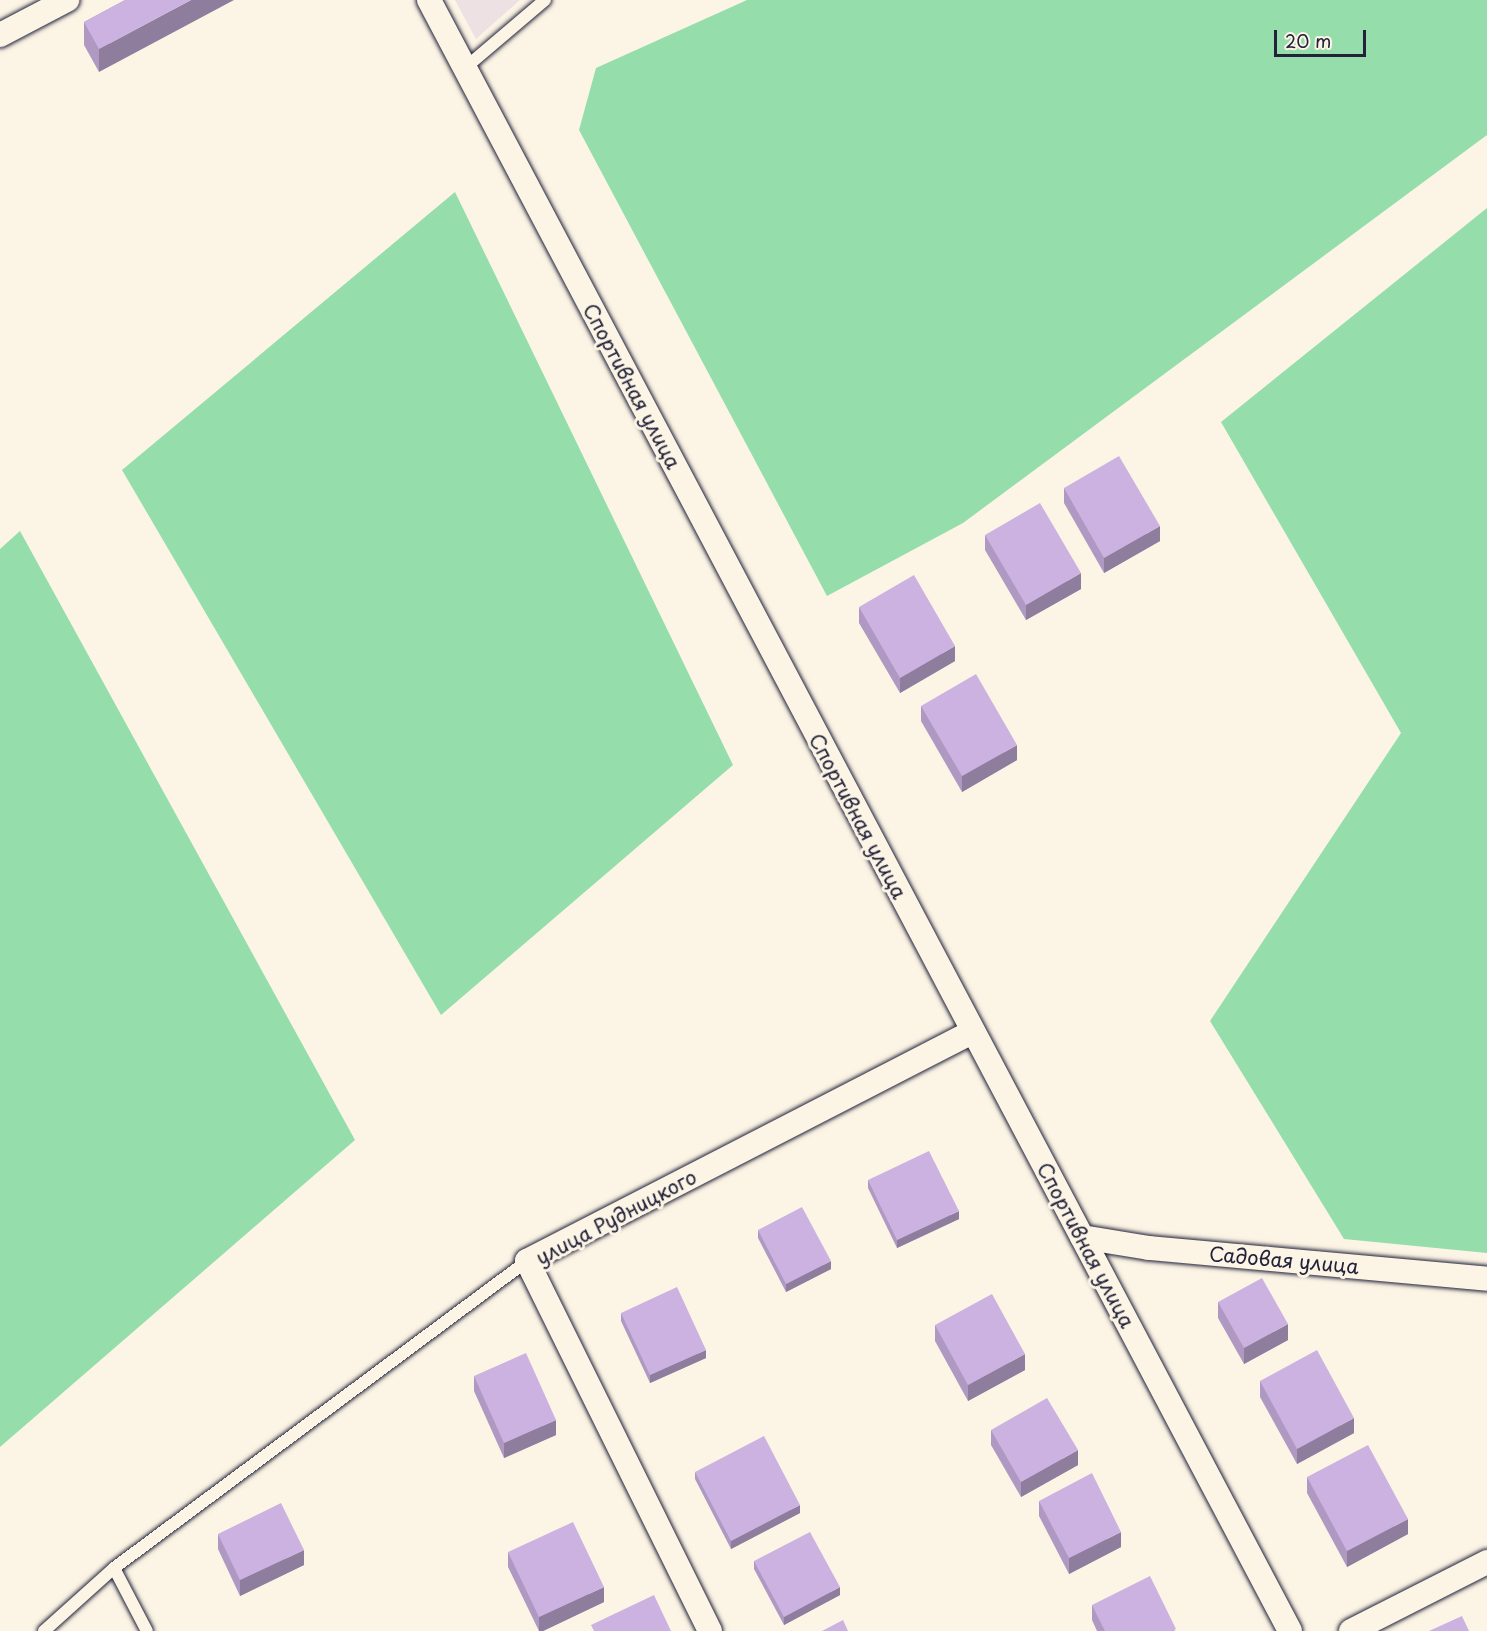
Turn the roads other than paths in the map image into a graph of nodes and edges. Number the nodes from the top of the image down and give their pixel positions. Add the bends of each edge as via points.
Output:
1 (67, 0) edge
2 (429, 0) edge
3 (545, 0) edge
4 (0, 34) edge
5 (465, 68) junction
6 (972, 1032) junction
7 (1082, 1237) junction
8 (527, 1261) junction
9 (1487, 1279) edge
10 (1487, 1562) edge
11 (114, 1568) junction
12 (44, 1631) edge
13 (147, 1631) edge
14 (710, 1631) edge
15 (1290, 1631) edge
16 (1352, 1631) edge

1 - 4 street
2 - 5 street, Спортивная улица
3 - 5 lane
5 - 6 street, Спортивная улица
6 - 7 street, Спортивная улица
6 - 8 street, улица Рудницкого
7 - 9 street, Садовая улица via 1149,1248
7 - 15 street, Спортивная улица
8 - 11 lane
8 - 14 street, улица Рудницкого
10 - 16 street
11 - 12 lane
11 - 13 lane

